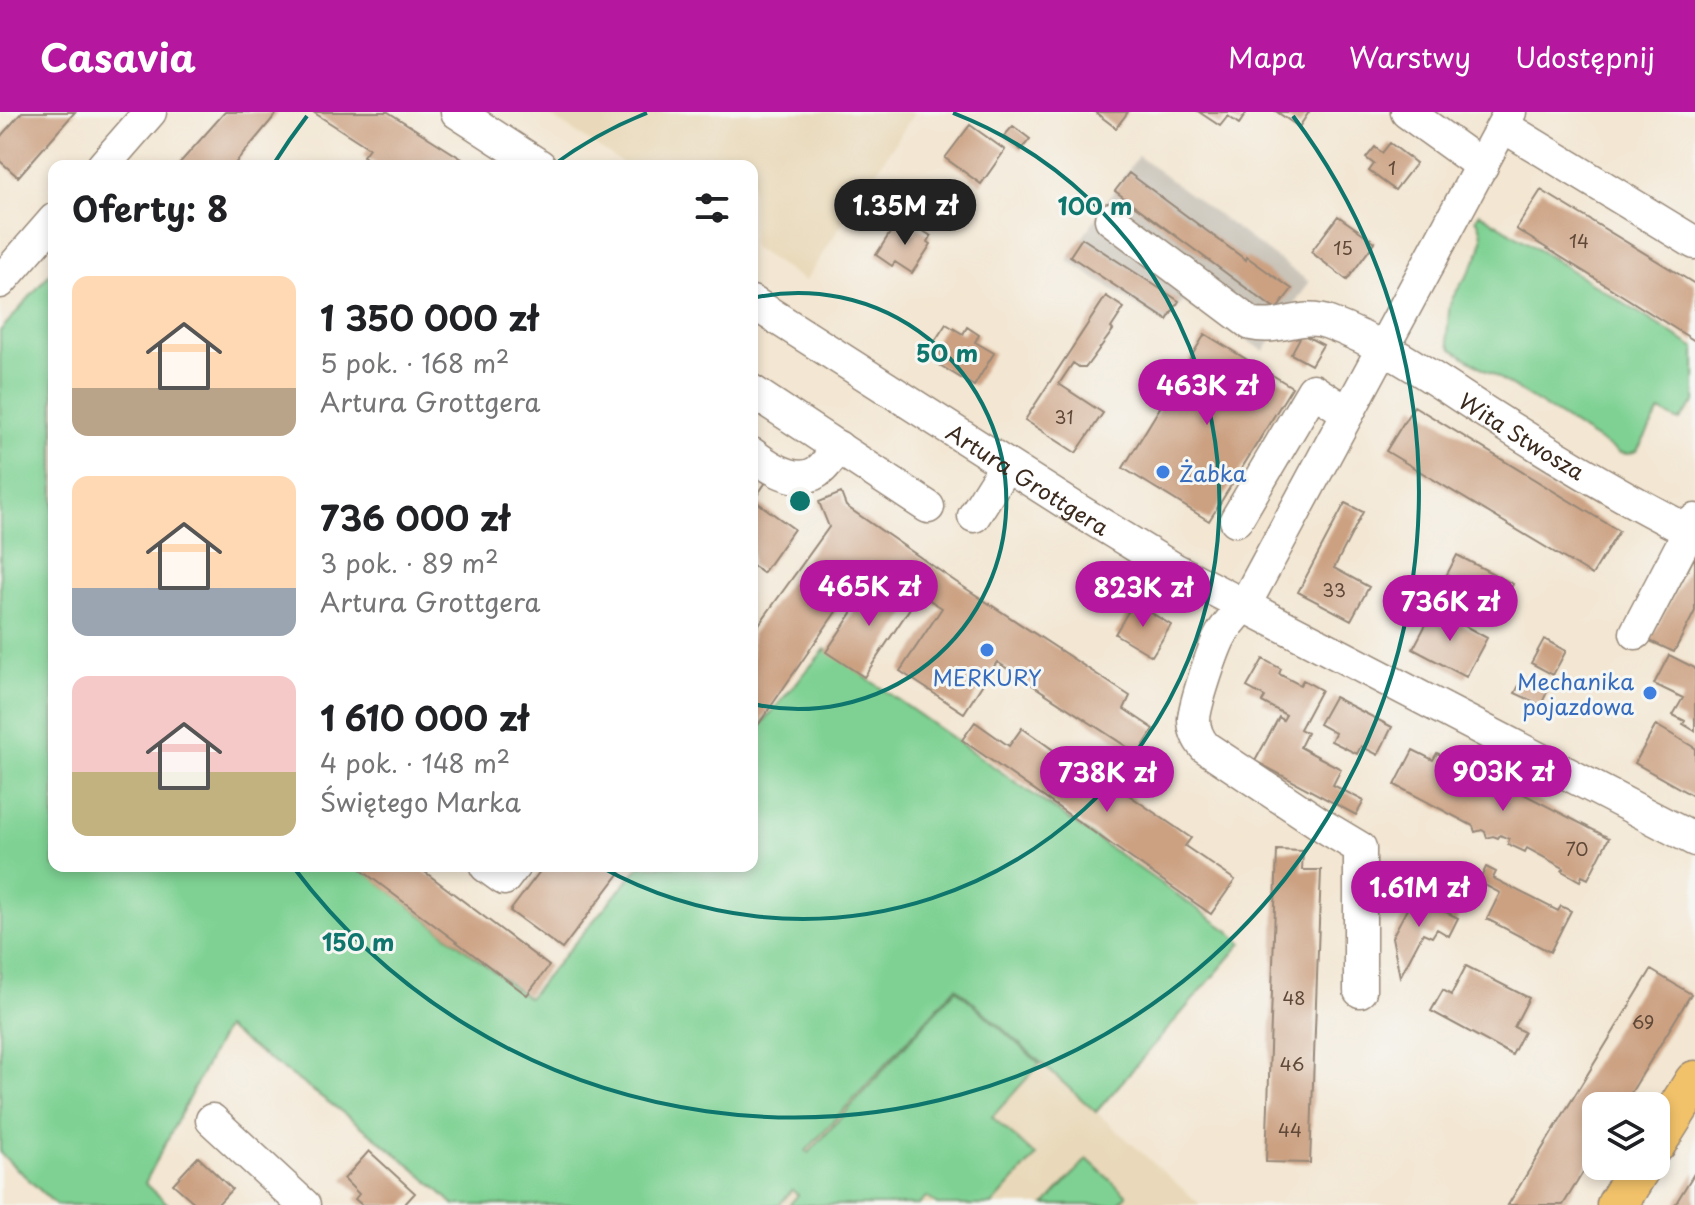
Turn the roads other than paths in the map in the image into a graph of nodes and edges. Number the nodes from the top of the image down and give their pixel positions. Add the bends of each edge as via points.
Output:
1 (150, 112) edge
2 (457, 112) edge
3 (1407, 112) edge
4 (1506, 119) edge
5 (108, 160) edge
6 (531, 160) edge
7 (1482, 166) junction
8 (1111, 219) dead end
9 (48, 228) edge
10 (1695, 243) edge
11 (0, 282) edge
12 (758, 306) edge
13 (1383, 349) junction
14 (758, 395) edge
15 (1348, 413) junction
16 (838, 447) junction
17 (758, 458) edge
18 (1006, 465) junction
19 (928, 507) dead end
20 (974, 516) dead end
21 (1236, 520) dead end
22 (1683, 523) edge
23 (1244, 606) junction
24 (1636, 633) dead end
25 (1695, 840) edge
26 (494, 872) edge
27 (509, 872) edge
28 (1360, 991) dead end
29 (1695, 1081) edge
30 (212, 1120) dead end
31 (1670, 1121) edge
32 (1632, 1180) edge
33 (304, 1205) edge
34 (1617, 1205) edge

1 - 5 street
2 - 6 street
3 - 7 street
4 - 7 street
4 - 10 street
7 - 13 street
8 - 13 street, Wita Stwosza via 1251,324 1266,327 1315,319
9 - 11 street
12 - 18 street, Artura Grottgera
13 - 15 street
13 - 22 street, Wita Stwosza via 1522,436
14 - 16 street
15 - 21 street via 1313,390
15 - 23 street
16 - 17 street via 814,475 799,477
16 - 19 street
18 - 20 street
18 - 23 street, Artura Grottgera
22 - 24 street
23 - 25 street, Artura Grottgera
23 - 28 street via 1220,636 1211,658 1195,711 1198,740 1360,848
26 - 27 street via 504,879
29 - 31 main road
30 - 33 street
32 - 34 main road

